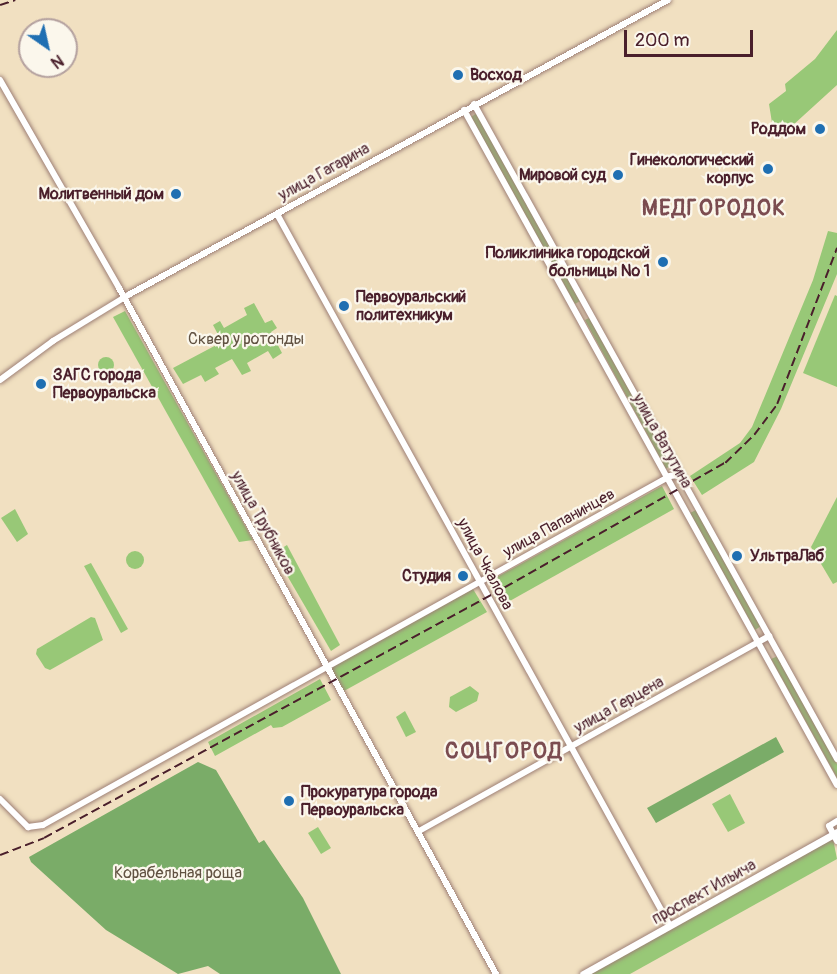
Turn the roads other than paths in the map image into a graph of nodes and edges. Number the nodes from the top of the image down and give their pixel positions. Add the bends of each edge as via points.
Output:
1 (668, 0) edge
2 (0, 80) edge
3 (474, 104) junction
4 (464, 110) junction
5 (277, 214) junction
6 (123, 299) junction
7 (0, 380) edge
8 (679, 475) junction
9 (667, 478) junction
10 (479, 582) junction
11 (769, 636) junction
12 (758, 643) junction
13 (327, 668) junction
14 (570, 747) junction
15 (837, 759) edge
16 (837, 785) edge
17 (0, 799) edge
18 (837, 821) edge
19 (419, 831) junction
20 (836, 836) edge
21 (670, 926) junction
22 (496, 974) edge
23 (583, 974) edge

1 - 3 street, улица Гагарина
2 - 6 street, улица Трубников
3 - 4 street, улица Гагарина
3 - 8 street, улица Ватутина
4 - 5 street, улица Гагарина
4 - 9 street, улица Ватутина
5 - 6 street, улица Гагарина
5 - 10 street, улица Чкалова
6 - 7 street, улица Гагарина via 53,341
6 - 13 street, улица Трубников
8 - 9 street, улица Папанинцев
8 - 11 street, улица Ватутина
9 - 10 street, улица Папанинцев
9 - 12 street, улица Ватутина
10 - 13 street, улица Папанинцев
10 - 14 street, улица Чкалова
11 - 12 street, улица Герцена
11 - 15 street, улица Ватутина
12 - 14 street, улица Герцена
12 - 16 street, улица Ватутина
13 - 17 street, улица Папанинцев via 38,827 28,827
13 - 19 street, улица Трубников
14 - 19 street, улица Герцена
14 - 21 street, улица Чкалова
18 - 20 street via 829,826
19 - 22 street, улица Трубников
20 - 21 main road, проспект Ильича
21 - 23 main road, проспект Ильича

